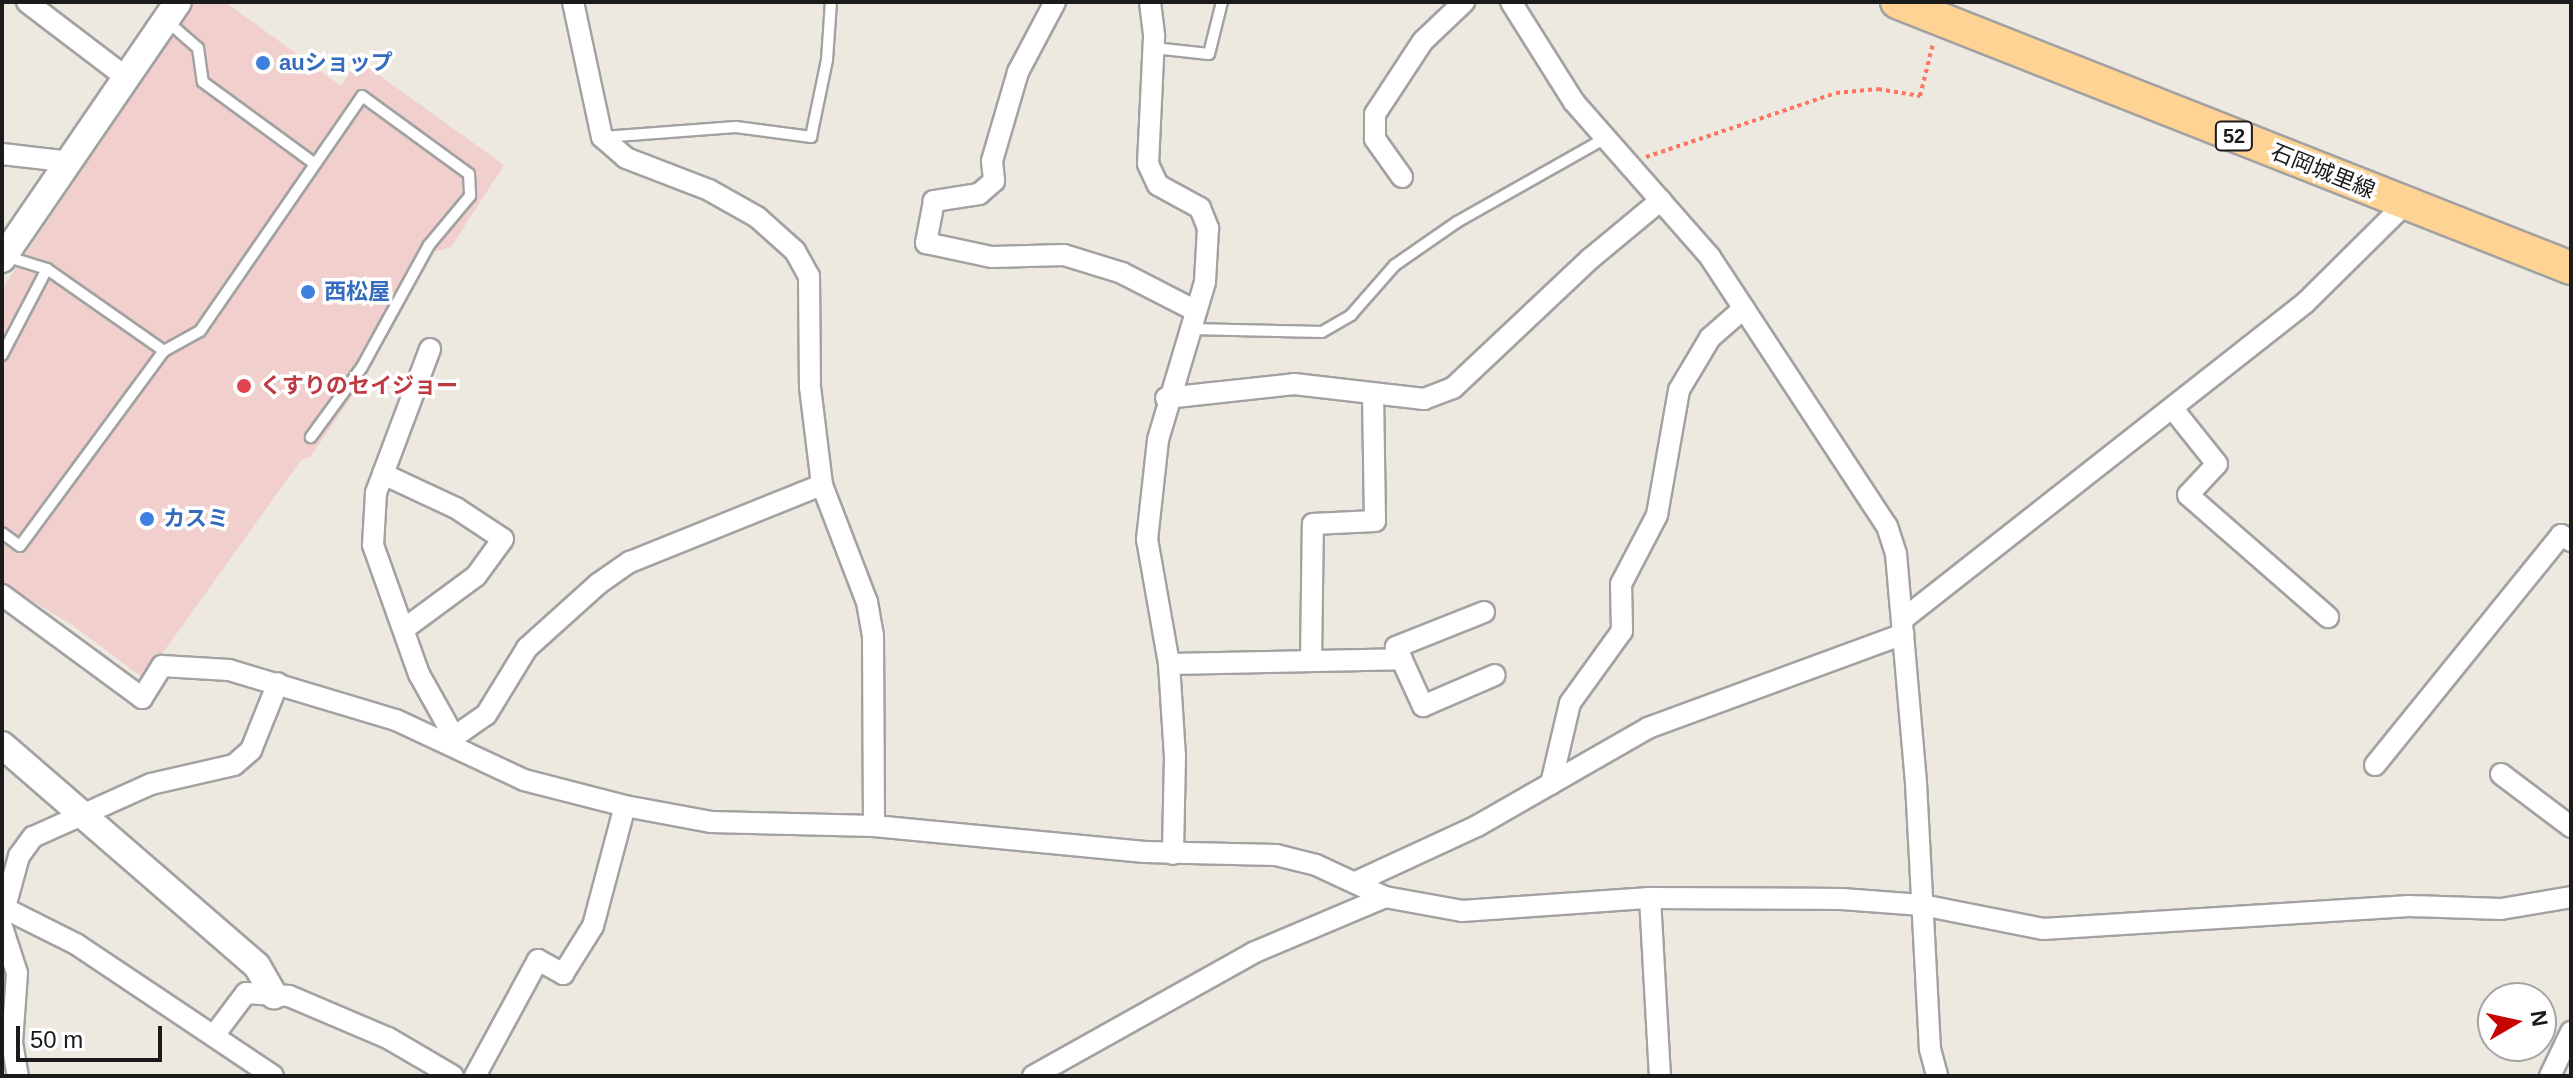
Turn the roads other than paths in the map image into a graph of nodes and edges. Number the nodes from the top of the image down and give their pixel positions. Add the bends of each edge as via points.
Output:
1 (27, 2) edge
2 (573, 2) edge
3 (831, 2) edge
4 (1055, 2) edge
5 (1150, 2) edge
6 (1222, 2) edge
7 (1464, 2) edge
8 (1511, 2) edge
9 (1897, 2) edge
10 (172, 11) edge
11 (1154, 48) junction
12 (128, 79) junction
13 (602, 137) junction
14 (1607, 137) junction
15 (2, 154) edge
16 (71, 162) junction
17 (315, 164) junction
18 (1402, 177) dead end
19 (1661, 200) junction
20 (2405, 204) junction
21 (3, 257) edge
22 (2571, 268) edge
23 (47, 269) junction
24 (1744, 308) junction
25 (1193, 320) junction
26 (430, 349) dead end
27 (164, 351) junction
28 (2, 355) edge
29 (1373, 395) junction
30 (1166, 398) junction
31 (2173, 409) junction
32 (311, 437) dead end
33 (383, 474) junction
34 (822, 485) junction
35 (2, 533) edge
36 (2571, 541) edge
37 (2, 595) edge
38 (1484, 612) dead end
39 (2328, 617) dead end
40 (1902, 627) junction
41 (404, 629) junction
42 (1402, 659) junction
43 (1311, 660) junction
44 (1169, 664) junction
45 (1495, 675) dead end
46 (278, 683) junction
47 (452, 740) junction
48 (2, 745) edge
49 (2375, 765) dead end
50 (2501, 774) dead end
51 (1551, 784) junction
52 (625, 806) junction
53 (85, 814) junction
54 (874, 826) junction
55 (2571, 827) edge
56 (1173, 854) junction
57 (1356, 882) junction
58 (1385, 897) junction
59 (2571, 897) edge
60 (1650, 898) junction
61 (1922, 905) junction
62 (3, 914) edge
63 (274, 996) junction
64 (2571, 1032) edge
65 (215, 1034) junction
66 (18, 1076) edge
67 (273, 1076) edge
68 (453, 1076) edge
69 (475, 1076) edge
70 (1033, 1076) edge
71 (1660, 1076) edge
72 (1937, 1076) edge
73 (2550, 1076) edge

1 - 12 street
2 - 13 street
3 - 13 lane via 827,60 811,137 736,127
4 - 25 street via 1018,72 992,161 994,181 979,194 934,201 926,243 992,257 1064,255 1122,273
5 - 11 street
6 - 11 lane via 1209,54
7 - 18 street via 1423,41 1375,114 1375,139
8 - 14 street via 1551,71
9 - 20 main road, 石岡城里線 / 52
10 - 12 street
10 - 17 lane via 198,48 203,82
11 - 25 street via 1148,164 1158,185 1200,208 1208,228 1205,282
12 - 16 street
13 - 34 street via 626,158 709,190 757,217 795,251 809,276 810,387
14 - 19 street
14 - 25 lane via 1457,222 1395,265 1351,315 1322,332
15 - 16 street via 47,155
16 - 21 street
17 - 27 lane via 200,331
17 - 32 lane via 362,96 469,174 470,196 429,245 362,367
19 - 24 street via 1710,257
19 - 29 street via 1453,388 1424,399
20 - 22 main road, 石岡城里線 / 52
20 - 31 street via 2305,303
21 - 23 lane
23 - 27 lane
23 - 28 lane
24 - 40 street via 1887,526 1896,554
24 - 51 street via 1710,338 1679,390 1657,515 1621,584 1622,631 1570,703
25 - 30 street
26 - 33 street
27 - 35 lane via 20,546
29 - 30 street via 1294,384
29 - 43 street via 1375,521 1313,524
30 - 44 street via 1147,549
31 - 39 street via 2217,464 2188,495
31 - 40 street
33 - 41 street via 376,493 373,545
33 - 41 street via 456,508 503,539 476,576
34 - 47 street via 630,562 598,584 527,648 486,715
34 - 54 street via 867,602 873,635
36 - 49 street via 2561,535
37 - 46 street via 142,698 162,666 207,667
38 - 42 street via 1396,647
40 - 51 street via 1648,728
40 - 61 street
41 - 47 street via 419,674
42 - 43 street
42 - 45 street via 1423,706
43 - 44 street
44 - 56 street via 1175,756
46 - 47 street
46 - 53 street via 251,750 234,765 151,784
47 - 52 street via 524,780
48 - 53 street
50 - 55 street
51 - 57 street via 1477,826
52 - 54 street via 711,822
52 - 69 street via 593,926 563,974 538,960
53 - 62 street via 33,837 19,856
53 - 63 street via 257,966
54 - 56 street
56 - 57 street via 1276,855
57 - 58 street
58 - 60 street via 1462,911
58 - 70 street via 1255,952
59 - 61 street via 2501,909 2409,906 2043,929
60 - 61 street
60 - 71 street
61 - 72 street via 1930,1049
62 - 65 street via 76,944
62 - 66 street via 17,973 12,1043
63 - 65 street via 246,993
63 - 68 street via 324,1009
64 - 73 street
65 - 67 street

